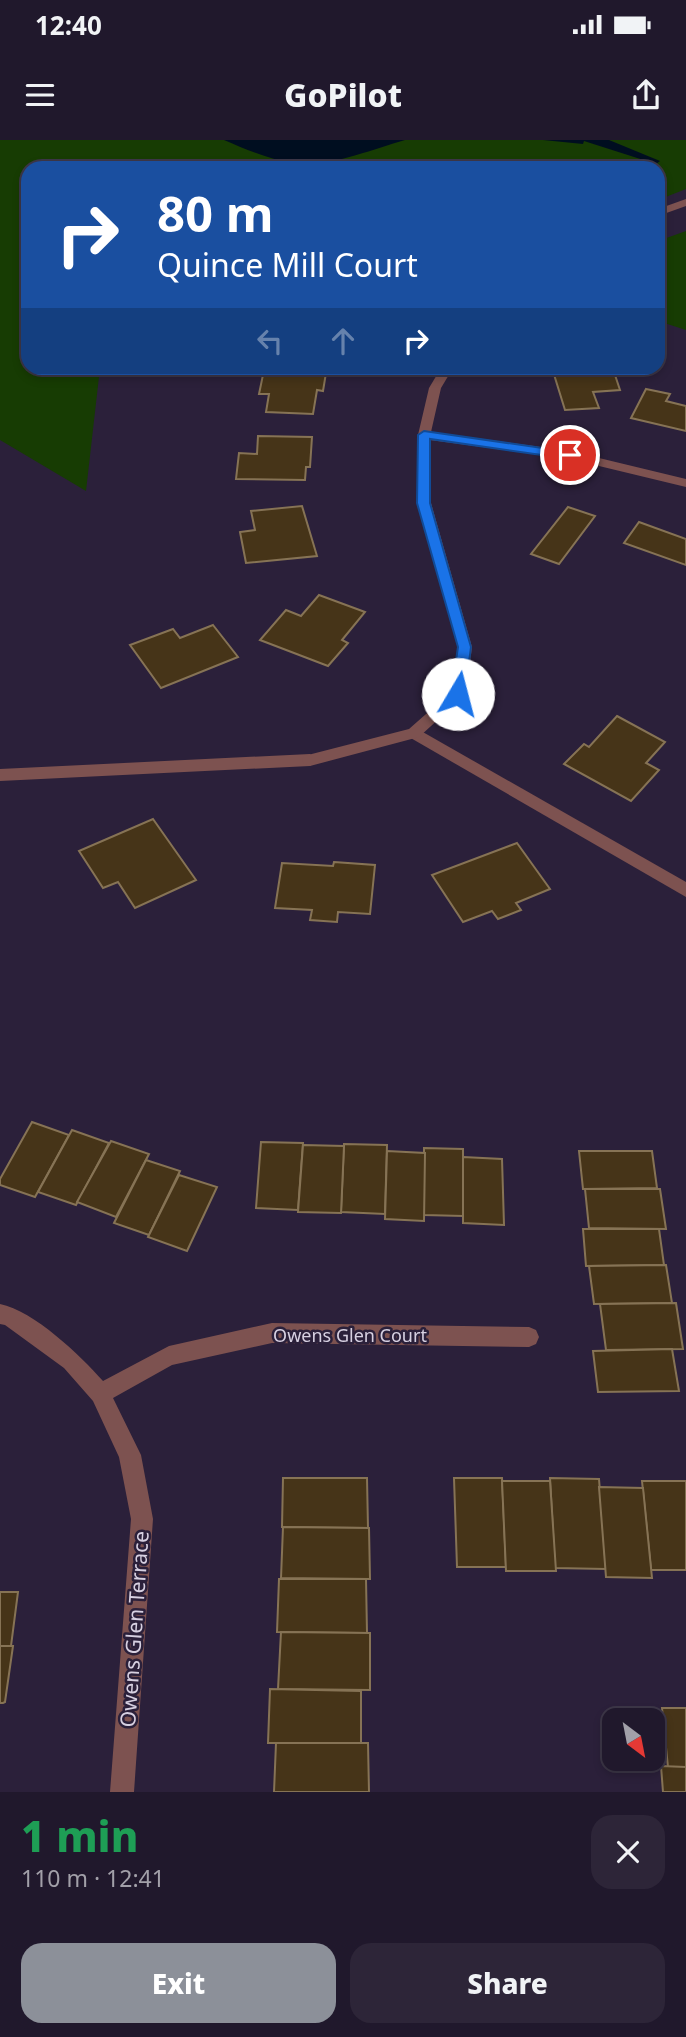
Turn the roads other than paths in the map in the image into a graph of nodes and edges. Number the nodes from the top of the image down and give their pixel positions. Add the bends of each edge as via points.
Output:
1 (686, 202) edge
2 (665, 210) edge
3 (442, 375) edge
4 (424, 435) junction
5 (686, 482) edge
6 (414, 733) junction
7 (0, 775) edge
8 (686, 890) edge
9 (0, 1314) edge
10 (529, 1336) dead end
11 (100, 1394) junction
12 (122, 1792) edge

1 - 2 street
3 - 4 street
4 - 5 street via 570,455
4 - 6 street via 424,503 465,647 458,694
6 - 7 street via 310,760
6 - 8 street
9 - 11 street, Owens Glen Terrace via 10,1316 71,1362
10 - 11 street, Owens Glen Court via 272,1333 169,1356
11 - 12 street, Owens Glen Terrace via 130,1455 142,1519

